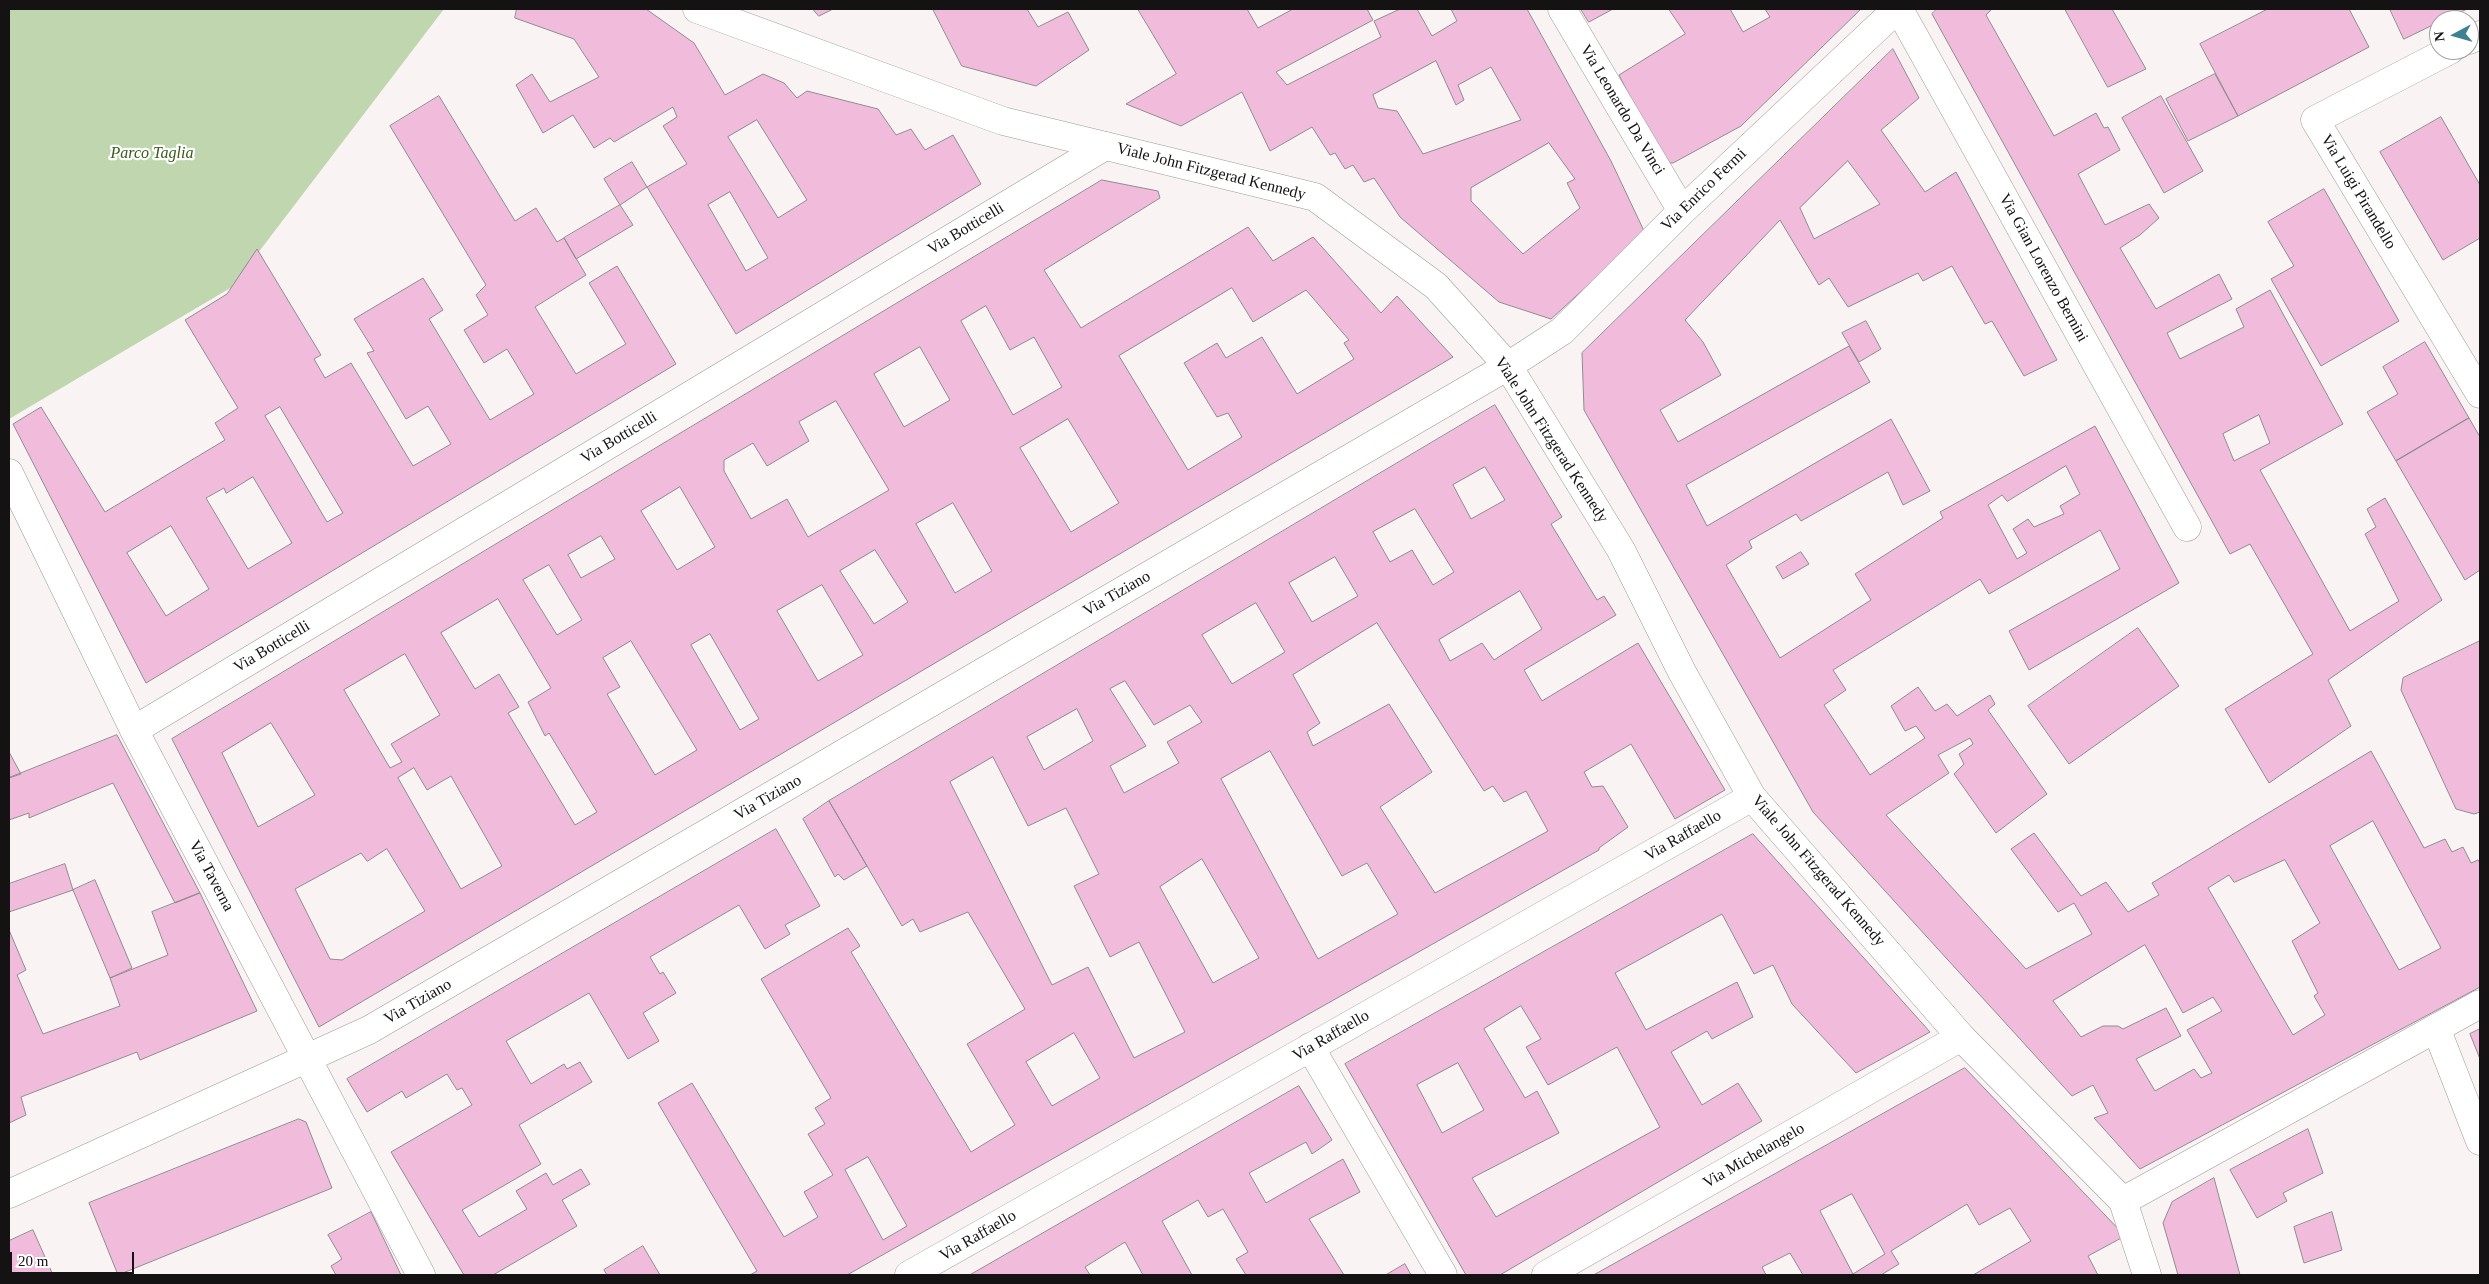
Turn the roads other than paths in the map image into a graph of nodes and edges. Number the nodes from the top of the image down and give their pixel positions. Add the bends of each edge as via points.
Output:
1 (697, 9) edge
2 (1562, 9) edge
3 (1898, 9) edge
4 (2431, 60) edge
5 (1105, 146) junction
6 (1682, 211) junction
7 (1508, 366) junction
8 (2480, 394) edge
9 (9, 473) edge
10 (2187, 527) dead end
11 (134, 730) junction
12 (1752, 796) junction
13 (2480, 1004) edge
14 (2436, 1028) junction
15 (1961, 1037) junction
16 (1310, 1047) junction
17 (308, 1060) junction
18 (2480, 1141) edge
19 (9, 1194) edge
20 (2123, 1201) junction
21 (421, 1275) edge
22 (909, 1275) edge
23 (1442, 1275) edge
24 (1546, 1275) edge
25 (2147, 1275) edge

1 - 5 street, Viale John Fitzgerad Kennedy via 1002,121
2 - 6 street, Via Leonardo Da Vinci
3 - 6 street, Via Enrico Fermi
3 - 10 street, Via Gian Lorenzo Bernini
4 - 8 street, Via Luigi Pirandello via 2315,120
5 - 7 street, Viale John Fitzgerad Kennedy via 1315,197 1436,286
5 - 11 street, Via Botticelli
6 - 7 street, Via Enrico Fermi via 1562,331
7 - 12 street, Viale John Fitzgerad Kennedy via 1621,550 1682,672
7 - 17 street, Via Tiziano via 369,1030
9 - 11 street, Via Taverna
11 - 17 street, Via Taverna
12 - 15 street, Viale John Fitzgerad Kennedy
12 - 16 street, Via Raffaello
13 - 14 street
14 - 18 street
14 - 20 street
15 - 20 street, Viale John Fitzgerad Kennedy
15 - 24 street, Via Michelangelo
16 - 22 street, Via Raffaello
16 - 23 street
17 - 19 street, Via Tiziano
17 - 21 street, Via Taverna
20 - 25 street

